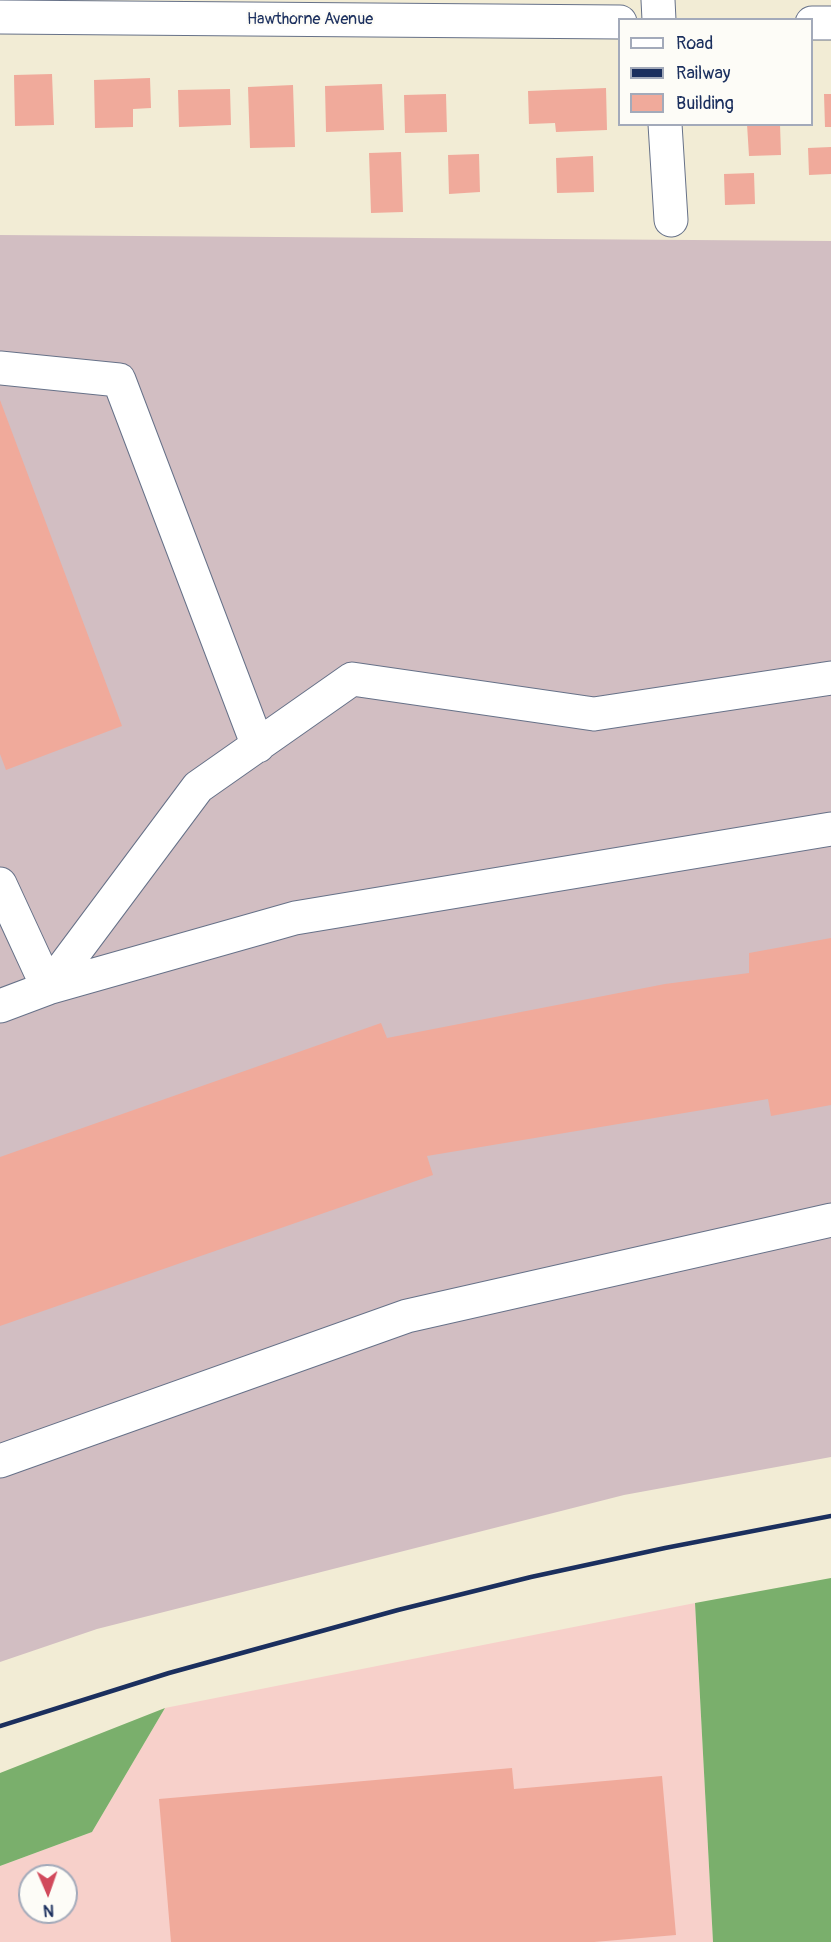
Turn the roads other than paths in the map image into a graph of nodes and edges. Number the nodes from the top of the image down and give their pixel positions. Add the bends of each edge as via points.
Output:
1 (658, 0) edge
2 (0, 17) edge
3 (659, 18) edge
4 (618, 22) edge
5 (813, 23) edge
6 (831, 23) edge
7 (665, 126) edge
8 (671, 220) dead end
9 (0, 369) edge
10 (831, 678) edge
11 (258, 746) junction
12 (831, 829) edge
13 (0, 884) edge
14 (48, 988) junction
15 (0, 1005) edge
16 (831, 1220) edge
17 (0, 1461) edge

1 - 3 street
2 - 4 street, Hawthorne Avenue
5 - 6 street
7 - 8 street
9 - 11 street via 119,380
10 - 11 street via 594,714 352,679
11 - 14 street via 198,787
12 - 14 street via 295,918
13 - 14 street
14 - 15 street
16 - 17 street via 407,1316

